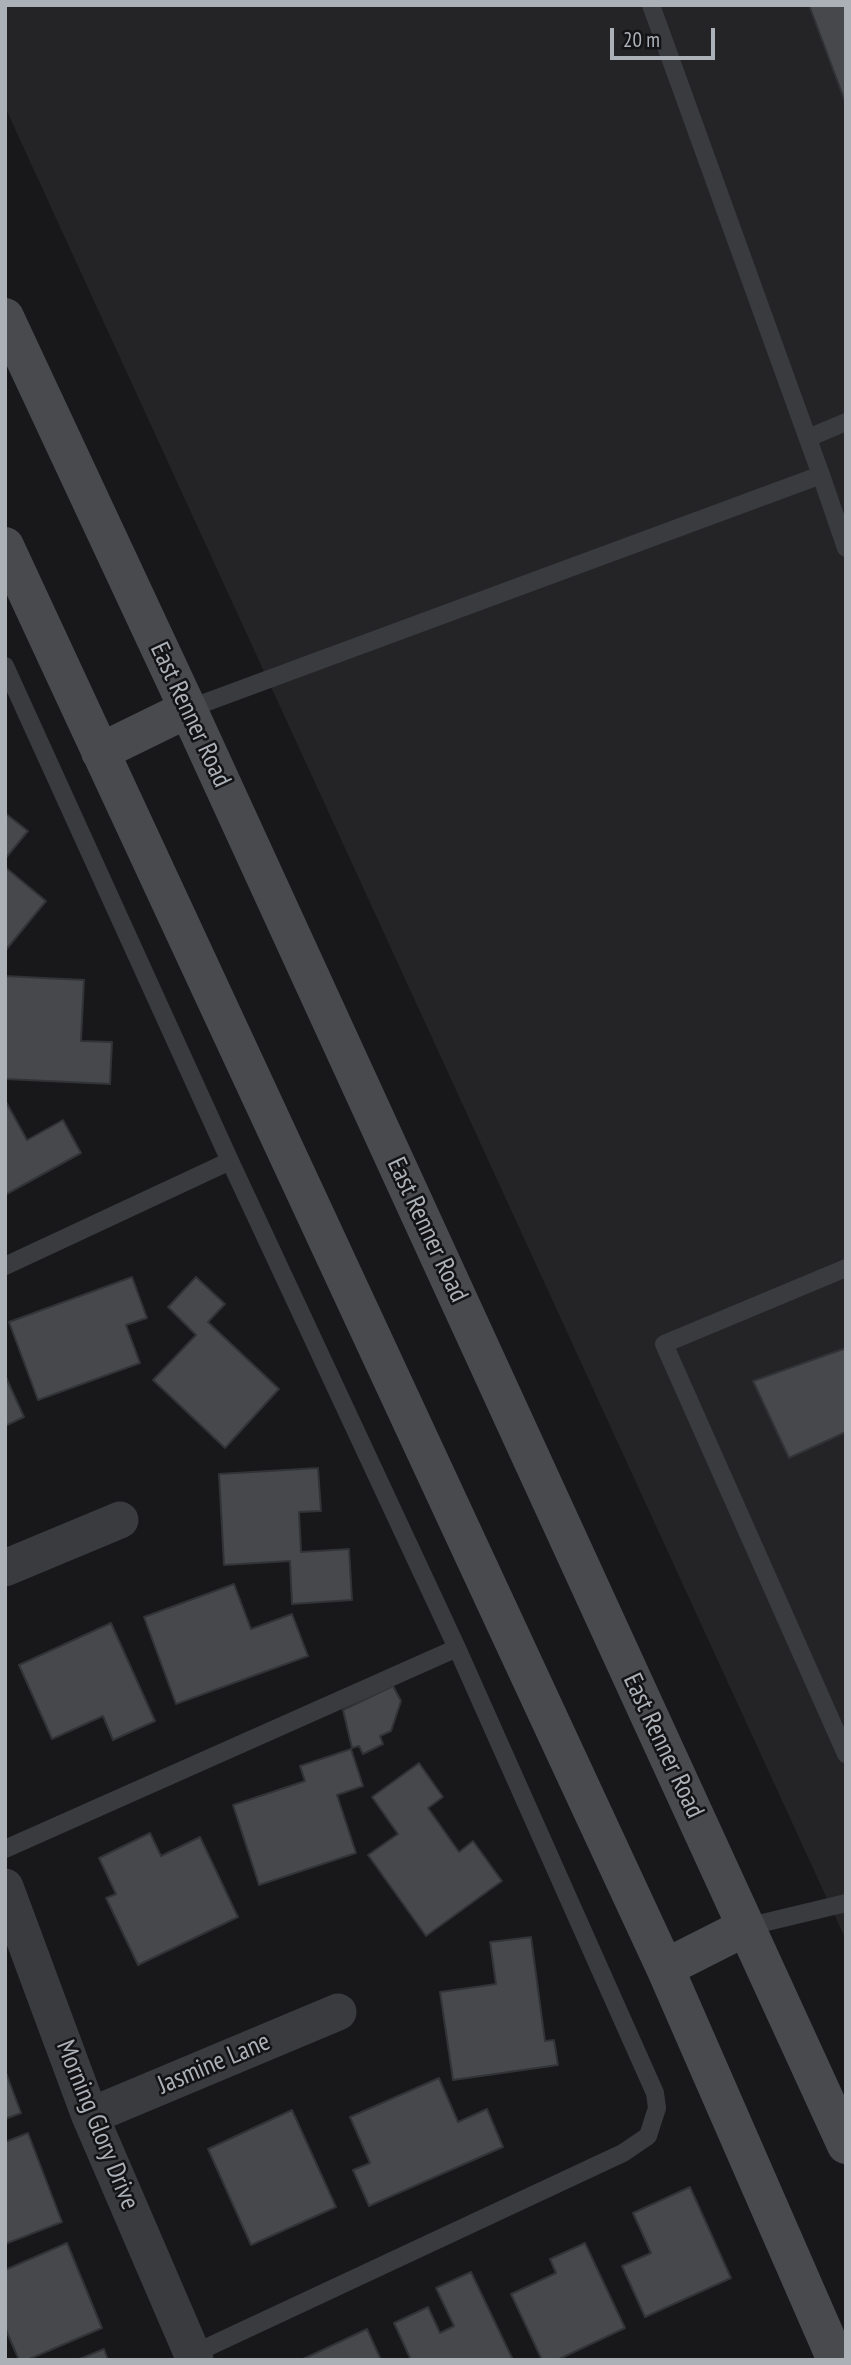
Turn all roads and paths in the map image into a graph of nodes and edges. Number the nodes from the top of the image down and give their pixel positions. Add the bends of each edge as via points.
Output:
1 (651, 5) edge
2 (5, 317) edge
3 (846, 422) edge
4 (808, 438) junction
5 (821, 475) junction
6 (5, 546) edge
7 (846, 548) edge
8 (7, 674) edge
9 (188, 709) junction
10 (100, 752) junction
11 (230, 1161) junction
12 (5, 1266) edge
13 (846, 1268) edge
14 (120, 1520) dead end
15 (5, 1568) edge
16 (457, 1648) junction
17 (846, 1754) edge
18 (5, 1849) edge
19 (5, 1887) edge
20 (846, 1902) edge
21 (746, 1927) junction
22 (665, 1968) junction
23 (338, 2012) dead end
24 (90, 2116) junction
25 (846, 2145) edge
26 (839, 2356) edge
27 (194, 2357) edge

1 - 4 lane
2 - 9 main road, East Renner Road
3 - 4 lane
4 - 5 lane
5 - 7 lane
5 - 9 lane
6 - 10 main road
8 - 11 lane
9 - 10 main road
9 - 21 main road, East Renner Road
10 - 22 main road
11 - 12 lane
11 - 16 lane
13 - 17 lane via 664,1344
14 - 15 street
16 - 18 lane
16 - 27 lane via 655,2093 657,2108 648,2136 623,2153
19 - 24 street, Morning Glory Drive
20 - 21 lane
21 - 22 main road
21 - 25 main road, East Renner Road
22 - 26 main road
23 - 24 street, Jasmine Lane
24 - 27 street, Morning Glory Drive

